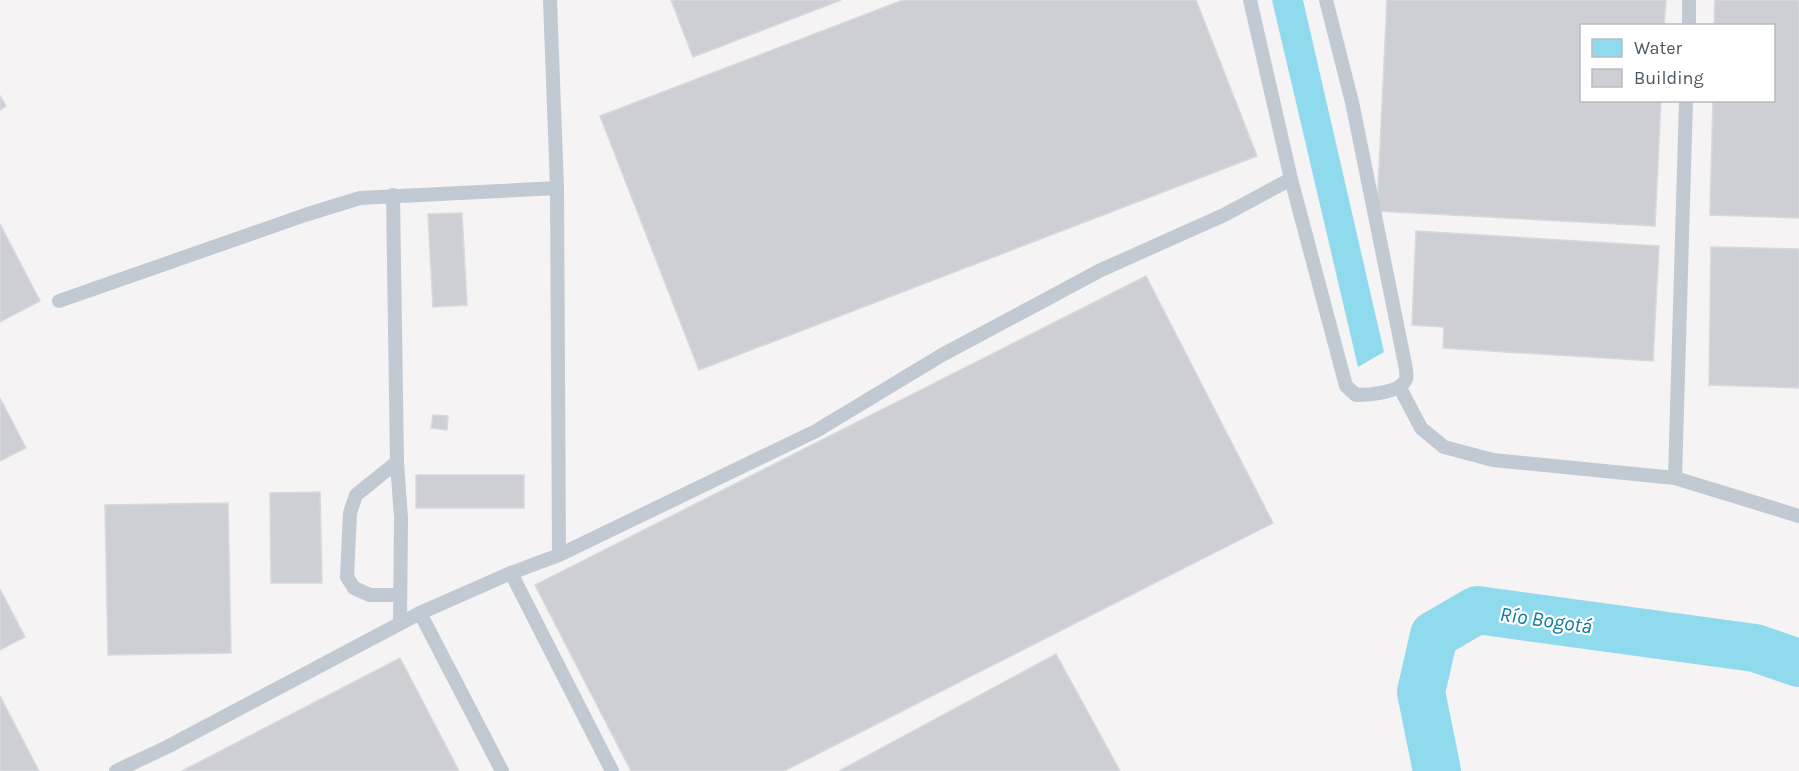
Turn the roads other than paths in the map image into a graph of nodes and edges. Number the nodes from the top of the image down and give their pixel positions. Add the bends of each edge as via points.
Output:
1 (550, 0) edge
2 (1250, 0) edge
3 (1326, 0) edge
4 (1689, 0) edge
5 (1689, 24) edge
6 (1686, 102) edge
7 (1291, 179) junction
8 (557, 188) junction
9 (393, 195) junction
10 (59, 301) dead end
11 (1400, 388) junction
12 (397, 462) junction
13 (1675, 478) junction
14 (1799, 516) edge
15 (559, 555) junction
16 (511, 573) junction
17 (399, 595) junction
18 (420, 613) junction
19 (400, 623) junction
20 (116, 771) edge
21 (502, 771) edge
22 (612, 771) edge

1 - 8 lane
2 - 7 lane
3 - 11 lane via 1352,102 1406,369 1406,380
4 - 5 lane
6 - 13 lane
7 - 11 lane via 1346,386 1356,395
7 - 15 lane via 1031,307 816,431
8 - 9 lane
8 - 15 lane
9 - 10 lane via 337,204
9 - 12 lane
11 - 13 lane via 1421,428 1444,447 1493,460
12 - 17 lane via 401,518
12 - 17 lane via 356,495 350,513 347,577 354,588 370,595
13 - 14 lane
15 - 16 lane
16 - 18 lane
16 - 22 lane
17 - 19 lane
18 - 19 lane
18 - 21 lane
19 - 20 lane

